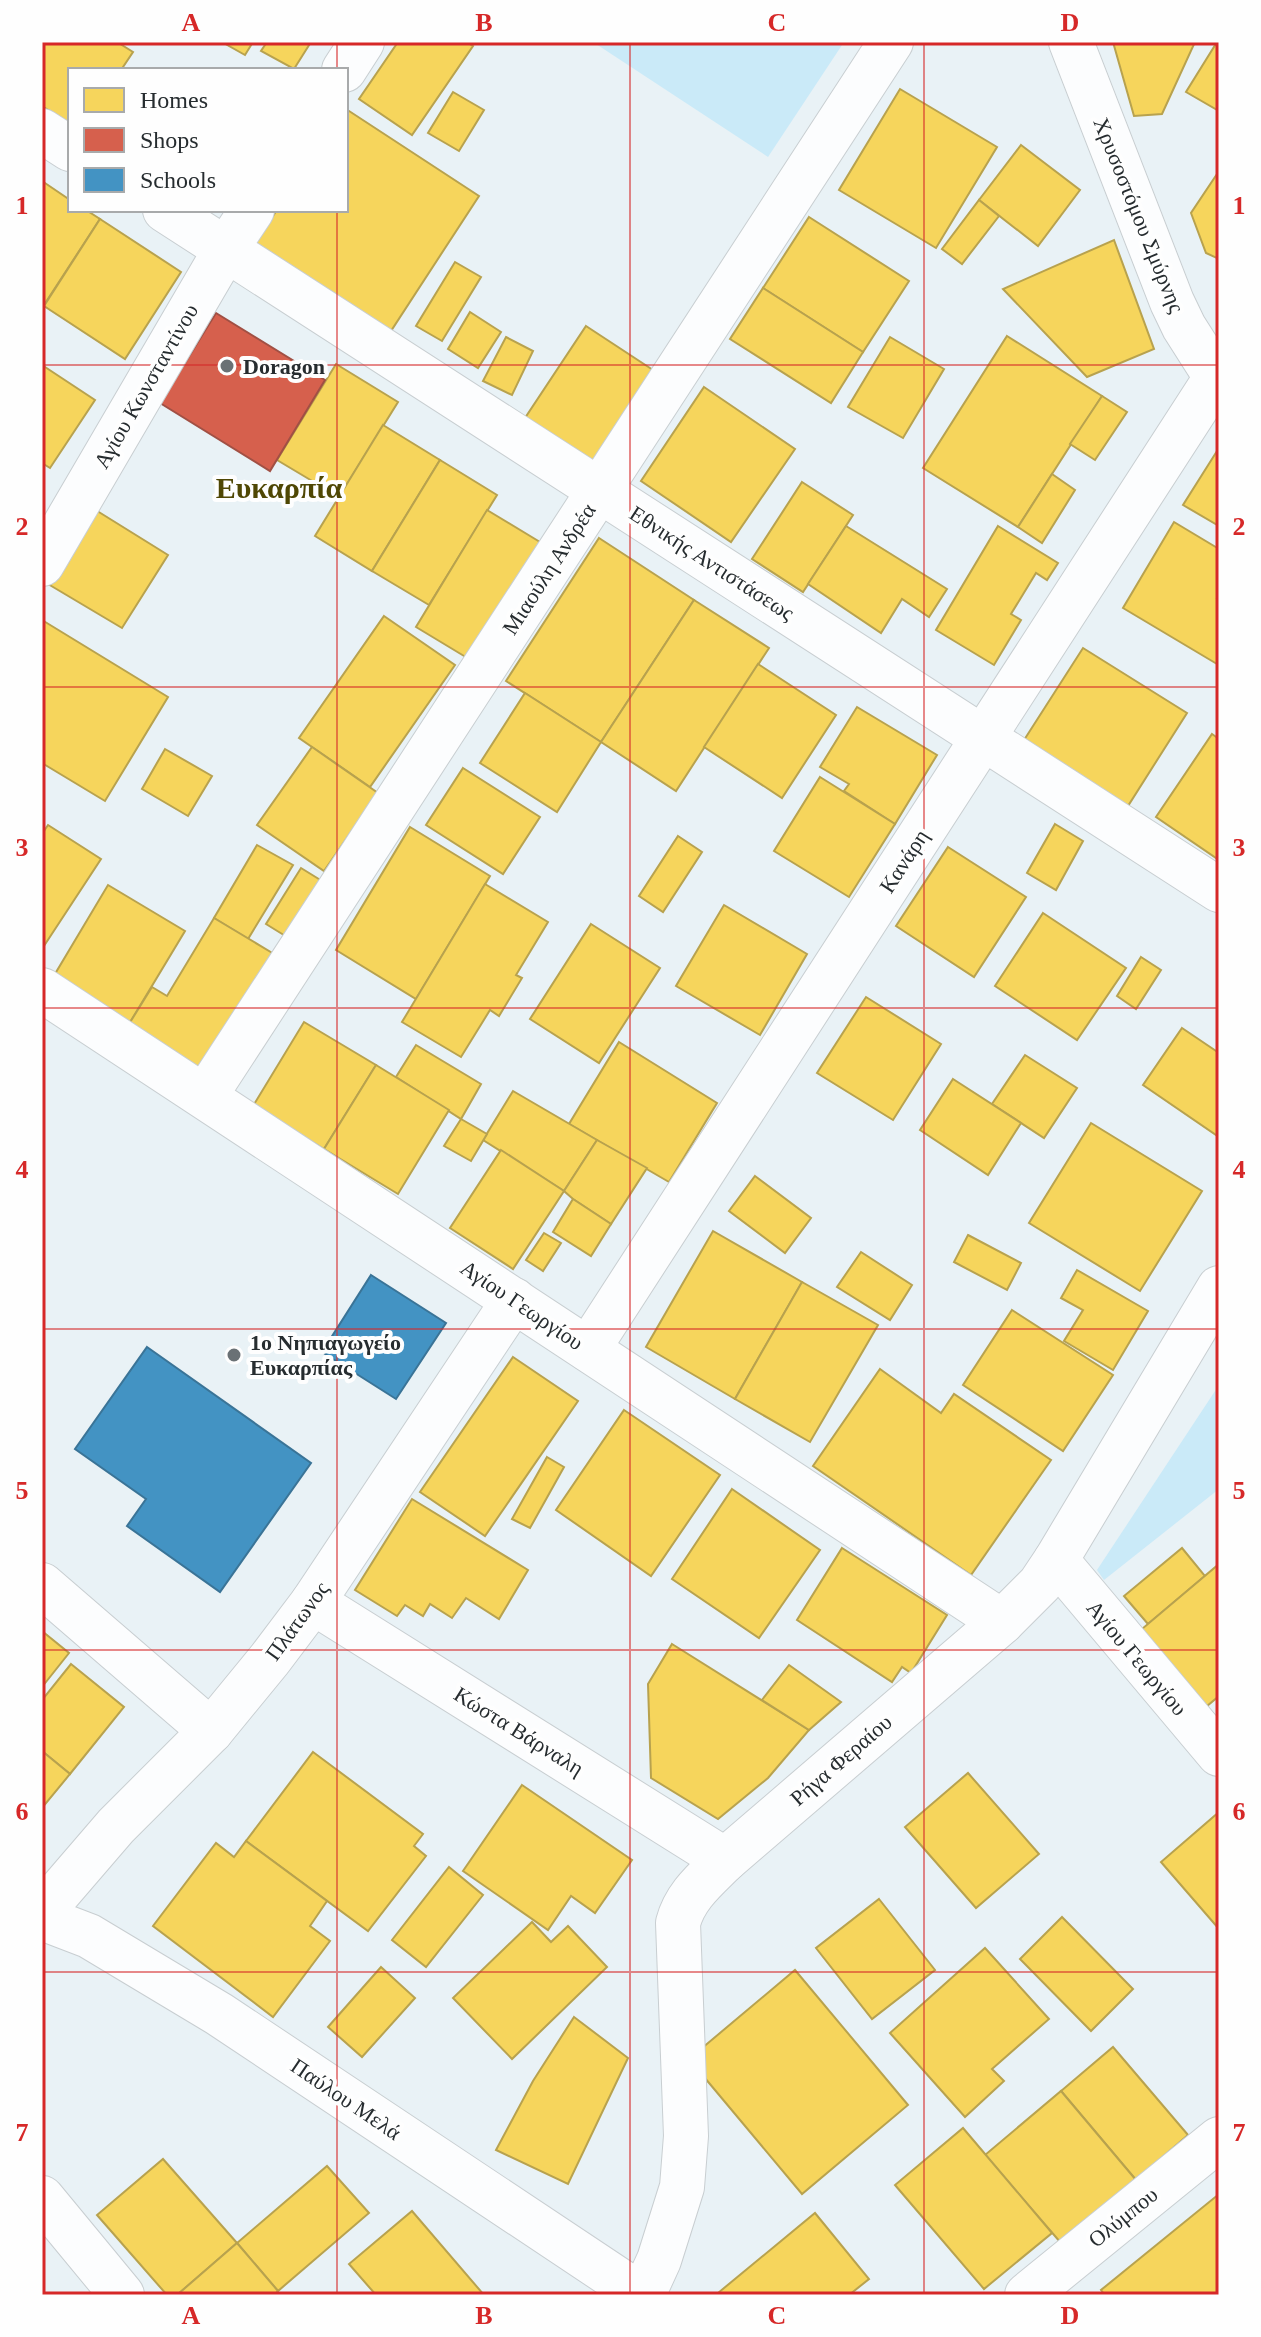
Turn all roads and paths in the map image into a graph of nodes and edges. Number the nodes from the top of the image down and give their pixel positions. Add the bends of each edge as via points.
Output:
1 (362, 42) edge
2 (891, 42) edge
3 (1071, 42) edge
4 (345, 68) edge
5 (42, 131) edge
6 (68, 148) edge
7 (168, 212) edge
8 (251, 212) edge
9 (226, 249) junction
10 (1218, 378) edge
11 (600, 491) junction
12 (42, 564) edge
13 (983, 738) junction
14 (1219, 890) edge
15 (42, 990) edge
16 (205, 1096) junction
17 (1219, 1288) edge
18 (514, 1300) junction
19 (588, 1349) junction
20 (1056, 1560) junction
21 (42, 1585) edge
22 (313, 1602) junction
23 (1002, 1622) junction
24 (211, 1731) junction
25 (1219, 1754) edge
26 (725, 1860) junction
27 (42, 1915) edge
28 (1219, 2139) edge
29 (42, 2198) edge
30 (122, 2295) edge
31 (642, 2295) edge
32 (1027, 2295) edge

1 - 4 street
2 - 11 street, Μιαούλη Ανδρέα
3 - 10 street, Χρυσοστόμου Σμύρνης via 1172,302
5 - 6 street
7 - 9 street, Εθνικής Αντιστάσεως
8 - 9 street, Αγίου Κωνσταντίνου
9 - 11 street, Εθνικής Αντιστάσεως
9 - 12 street, Αγίου Κωνσταντίνου
10 - 13 street, Κανάρη
11 - 13 street, Εθνικής Αντιστάσεως
11 - 16 street, Μιαούλη Ανδρέα
13 - 14 street, Εθνικής Αντιστάσεως
13 - 19 street, Κανάρη
15 - 16 street, Αγίου Γεωργίου
16 - 18 street, Αγίου Γεωργίου
17 - 20 street, Ρήγα Φεραίου
18 - 19 street, Αγίου Γεωργίου
18 - 22 street, Πλάτωνος
19 - 23 street, Αγίου Γεωργίου
20 - 23 street, Ρήγα Φεραίου
20 - 25 street, Αγίου Γεωργίου
21 - 24 street
22 - 24 street, Πλάτωνος
22 - 26 street, Κώστα Βάρναλη
23 - 26 street, Ρήγα Φεραίου
24 - 27 street, Πλάτωνος via 116,1826
26 - 31 street, Ρήγα Φεραίου via 692,1894 678,1923 686,2136 682,2187
27 - 31 street, Παύλου Μελά via 89,1936 219,2014
28 - 32 street, Ολύμπου
29 - 30 street

